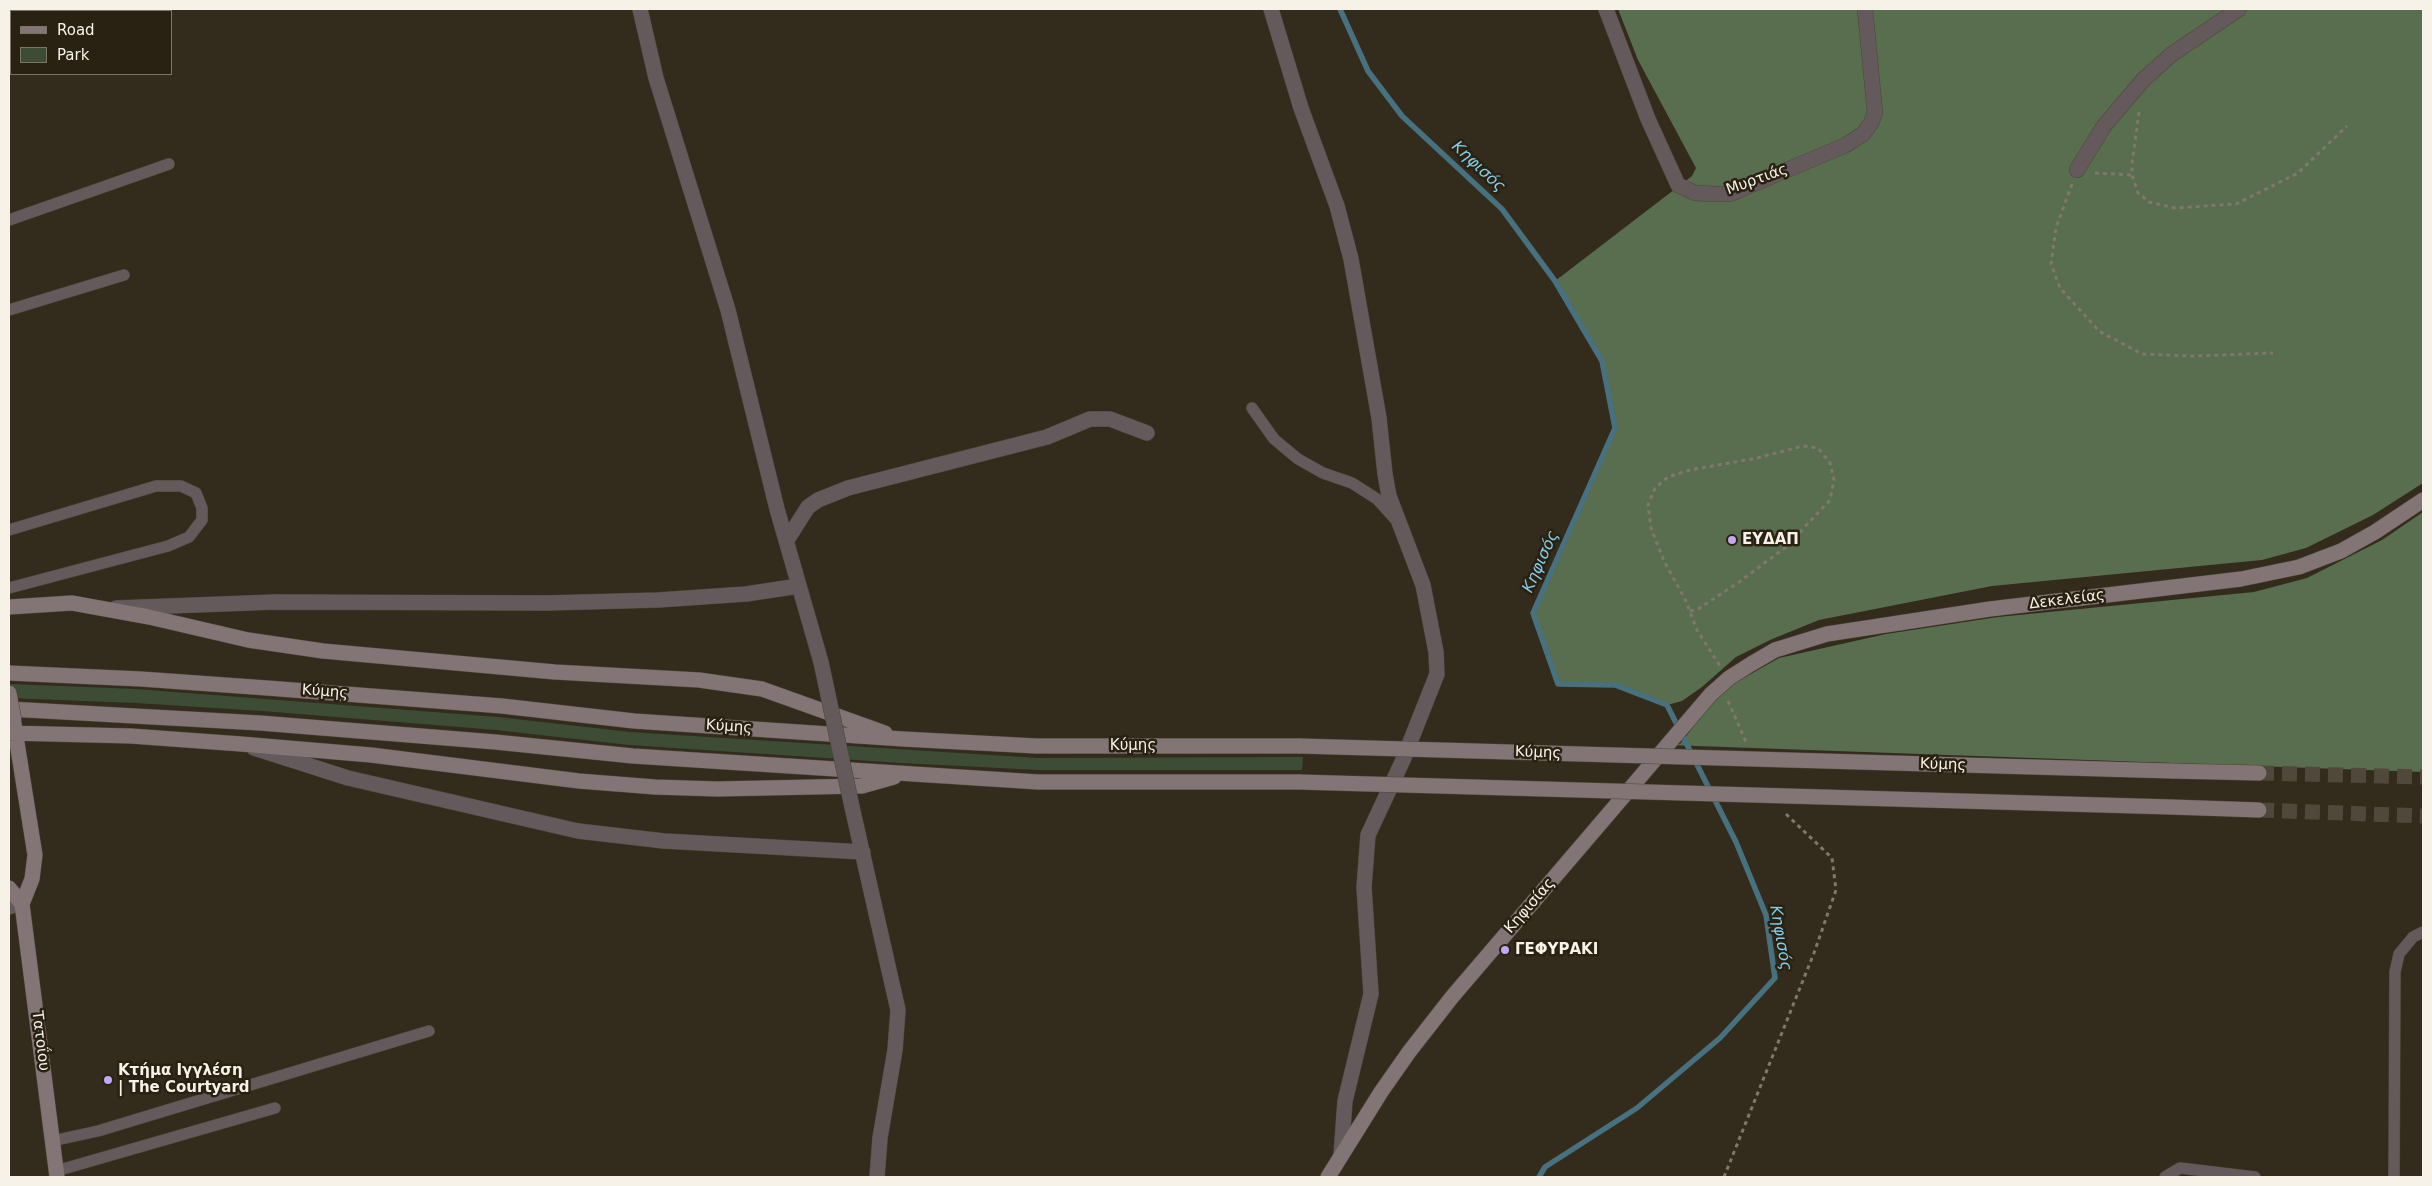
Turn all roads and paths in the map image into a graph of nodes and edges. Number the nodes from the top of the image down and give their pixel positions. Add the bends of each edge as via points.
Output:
1 (640, 9) edge
2 (1271, 9) edge
3 (1606, 9) edge
4 (1865, 9) edge
5 (2239, 9) edge
6 (2135, 90) junction
7 (2347, 126) dead end
8 (169, 164) dead end
9 (2077, 170) junction
10 (2132, 175) junction
11 (9, 220) edge
12 (124, 276) dead end
13 (9, 310) edge
14 (2273, 353) dead end
15 (1252, 408) dead end
16 (1148, 433) dead end
17 (2423, 500) edge
18 (1399, 523) junction
19 (9, 530) edge
20 (787, 540) junction
21 (799, 586) junction
22 (9, 588) edge
23 (9, 606) edge
24 (106, 608) junction
25 (1690, 611) junction
26 (9, 673) edge
27 (1729, 678) junction
28 (9, 693) edge
29 (1710, 694) joint
30 (12, 724) edge
31 (903, 739) junction
32 (241, 744) junction
33 (1750, 751) dead end
34 (2260, 773) tunnel mouth
35 (905, 774) junction
36 (1780, 807) dead end
37 (2259, 810) tunnel mouth
38 (863, 852) junction
39 (9, 888) edge
40 (16, 907) edge
41 (2423, 932) edge
42 (429, 1031) dead end
43 (275, 1108) dead end
44 (52, 1141) junction
45 (1341, 1155) junction
46 (57, 1174) edge
47 (877, 1177) edge
48 (1328, 1177) edge
49 (1724, 1177) edge
50 (2165, 1177) edge
51 (2256, 1177) edge
52 (2394, 1177) edge

1 - 20 street via 656,78 728,310 767,473
2 - 18 street via 1301,108 1337,206 1351,259 1379,418 1385,474
3 - 4 street, Μυρτιάς via 1648,119 1678,185 1695,193 1716,194 1730,194 1846,145 1871,123 1875,113
5 - 6 street via 2172,54
6 - 9 street via 2104,126
6 - 10 path via 2139,105
7 - 10 path via 2298,173 2236,204 2175,208 2149,202 2138,193
8 - 11 lane
9 - 10 path
9 - 14 path via 2056,228 2051,264 2060,288 2099,331 2142,354
12 - 13 lane
15 - 18 lane via 1274,439 1298,459 1323,473 1352,482 1377,500
16 - 20 street via 1110,418 1090,419 1047,437 848,488 808,507
17 - 27 main road, Δεκελείας via 2341,551 2299,567 2241,579 1990,609 1827,634 1775,650
18 - 45 street via 1423,585 1437,674 1368,835 1364,887 1371,994 1345,1101
19 - 22 lane via 156,486 181,486 196,493 202,508 202,520 189,537 168,546
20 - 21 street
21 - 24 street via 746,594 658,600 275,602
21 - 38 street, bridge via 821,662
23 - 24 main road via 72,603
24 - 31 main road via 248,640 323,651 555,672 699,680 762,689
25 - 25 path via 1651,528 1648,505 1655,488 1668,477 1690,470 1803,446 1818,448 1830,463 1834,480 1830,500 1786,547
25 - 27 path via 1697,630
26 - 31 main road, Κύμης via 267,688 634,721
27 - 29 main road, Δεκελείας
27 - 33 path via 1730,708
28 - 30 main road, Τατοΐου, bridge
29 - 45 main road, Κηφισίας via 1430,1025
30 - 32 main road
30 - 35 main road via 260,723 633,756
30 - 40 main road, Τατοΐου via 35,855 32,879
31 - 34 main road, Κύμης, bridge via 1036,746 1300,746
32 - 35 main road via 381,756 578,781 655,787 862,786
32 - 38 street via 348,778 578,832 664,842
35 - 37 main road, bridge via 1038,782 1299,782
36 - 49 path via 1832,858 1836,890
38 - 47 street via 898,1010
39 - 40 main road
40 - 44 main road, Τατοΐου
41 - 52 lane via 2413,937 2399,954 2395,972
42 - 44 lane via 98,1131
43 - 46 lane
44 - 46 main road, Τατοΐου
45 - 48 main road, Κηφισίας
50 - 51 lane via 2180,1168

